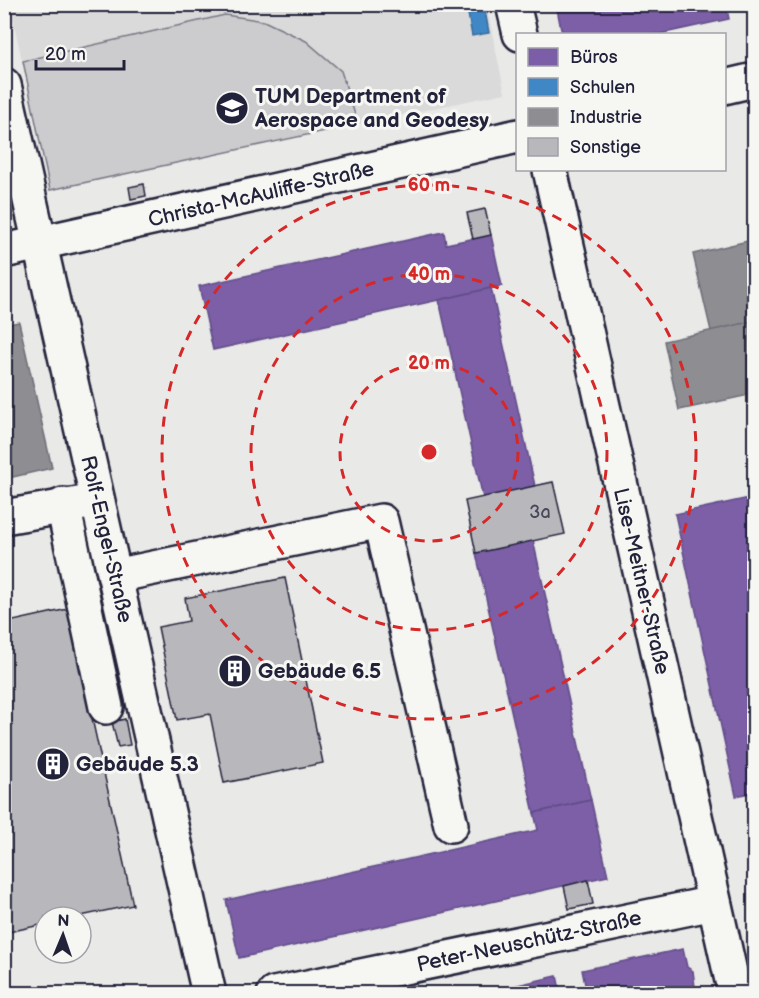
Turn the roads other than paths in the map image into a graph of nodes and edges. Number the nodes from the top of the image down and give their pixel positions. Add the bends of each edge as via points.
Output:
1 (513, 4) edge
2 (520, 33) edge
3 (754, 80) edge
4 (4, 85) edge
5 (726, 87) edge
6 (516, 136) edge
7 (550, 171) edge
8 (40, 244) junction
9 (4, 251) edge
10 (98, 501) junction
11 (63, 505) junction
12 (4, 517) edge
13 (115, 576) junction
14 (106, 707) dead end
15 (451, 825) dead end
16 (714, 903) junction
17 (740, 982) edge
18 (209, 993) edge
19 (274, 993) edge

1 - 2 street
3 - 5 street
4 - 8 street, Rolf-Engel-Straße
6 - 8 street, Christa-McAuliffe-Straße
7 - 16 street, Lise-Meitner-Straße
8 - 9 street, Christa-McAuliffe-Straße
8 - 10 street, Rolf-Engel-Straße
10 - 11 street
10 - 13 street, Rolf-Engel-Straße
11 - 12 street
11 - 14 street
13 - 15 street via 381,521
13 - 18 street, Rolf-Engel-Straße
16 - 17 street, Lise-Meitner-Straße
16 - 19 street, Peter-Neuschütz-Straße

